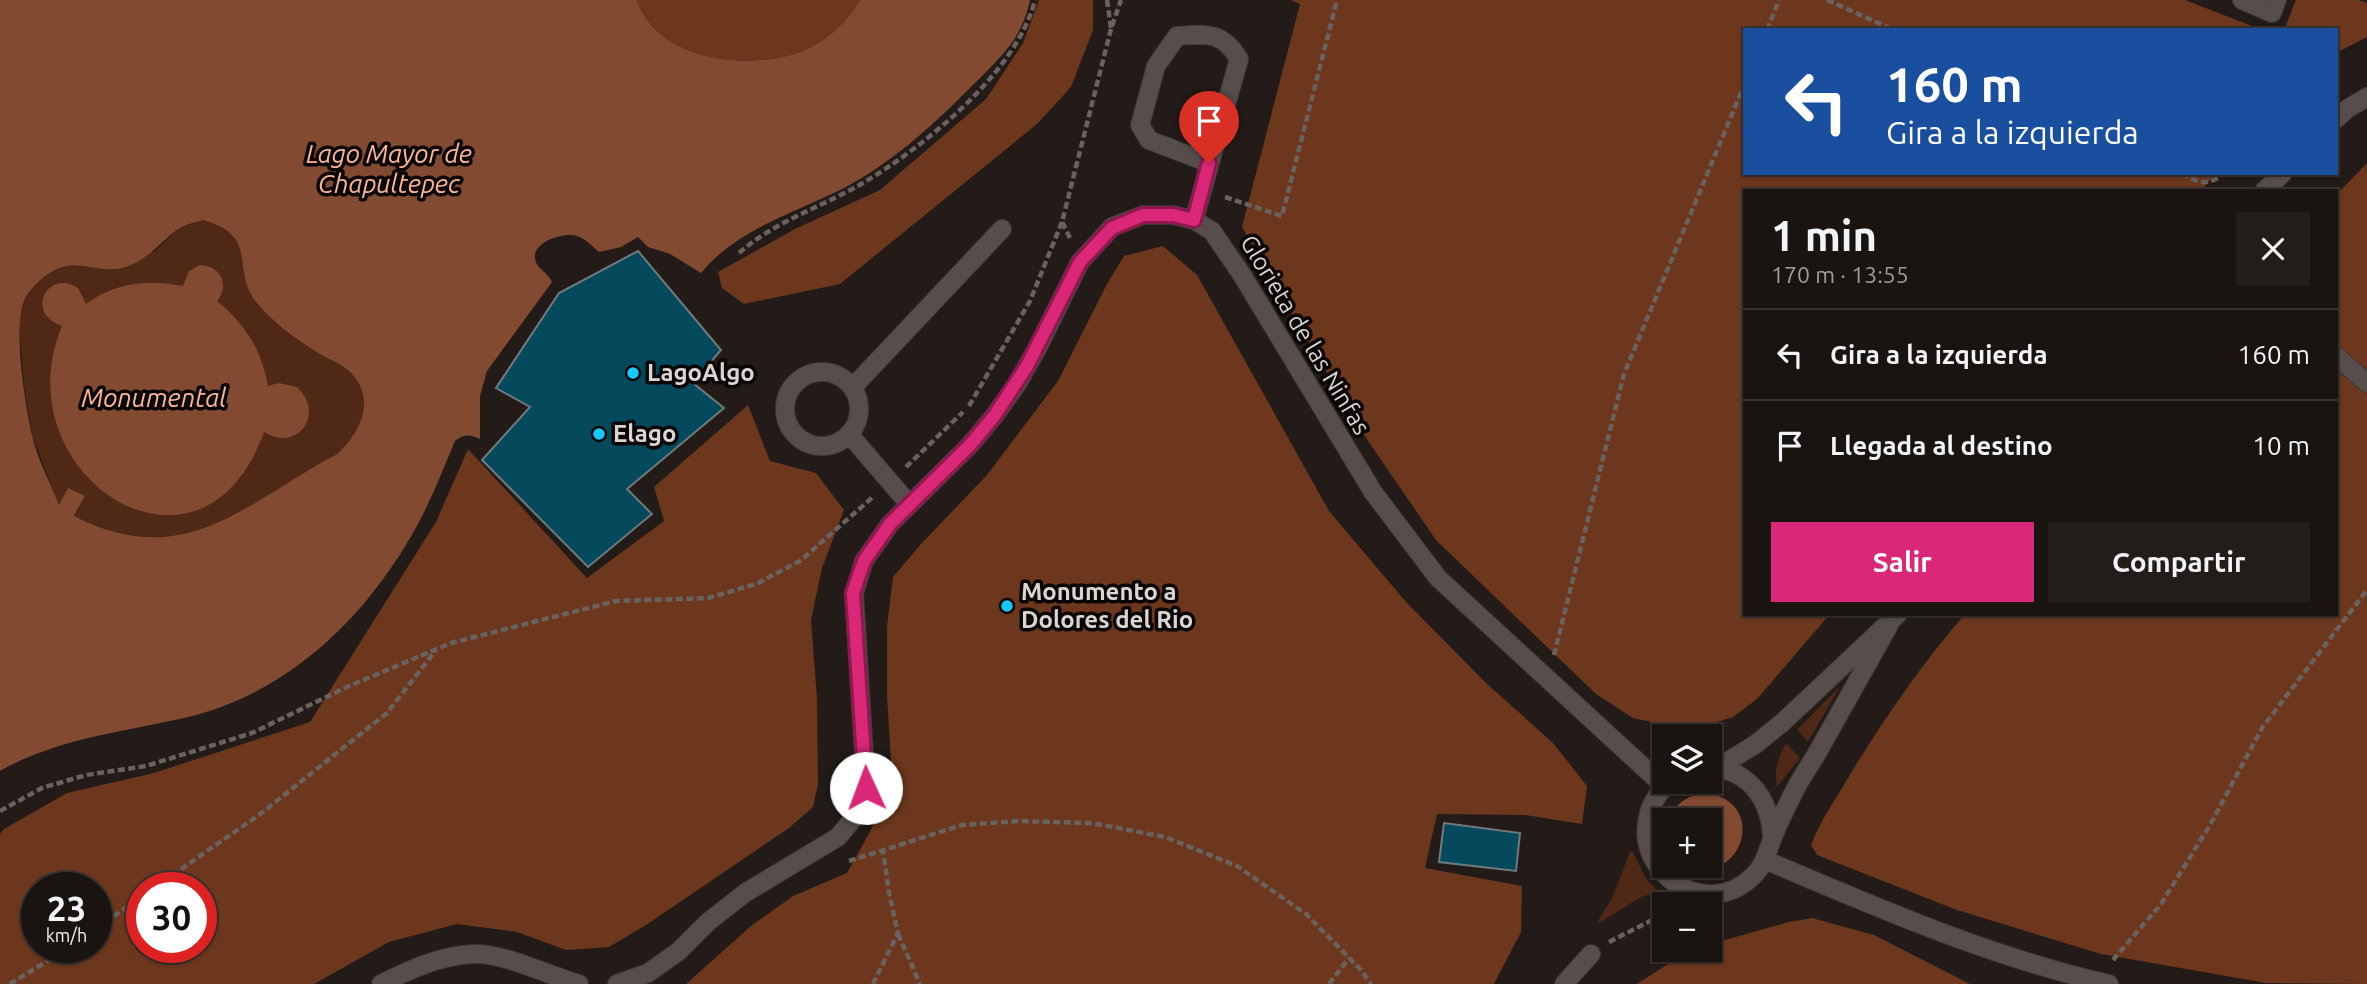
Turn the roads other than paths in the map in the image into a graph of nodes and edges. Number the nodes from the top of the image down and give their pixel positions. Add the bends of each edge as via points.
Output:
1 (2242, 0) edge
2 (2277, 0) edge
3 (2367, 97) edge
4 (2338, 117) edge
5 (1209, 163) junction
6 (2281, 175) edge
7 (2266, 189) edge
8 (1194, 220) junction
9 (1002, 229) dead end
10 (2338, 358) edge
11 (2367, 383) edge
12 (853, 387) junction
13 (849, 434) junction
14 (909, 504) junction
15 (1894, 620) edge
16 (1722, 763) edge
17 (1722, 770) edge
18 (1652, 771) edge
19 (1658, 794) edge
20 (1772, 840) junction
21 (1765, 860) junction
22 (1591, 954) road end
23 (2102, 982) edge
24 (381, 984) edge
25 (579, 984) edge
26 (617, 984) edge
27 (1564, 984) edge

1 - 2 street via 2272,13
3 - 4 street
5 - 5 street via 1239,60 1230,44 1207,34 1177,36 1156,66 1140,125 1149,140
5 - 8 street
6 - 7 street
8 - 14 street via 1143,215 1112,228 1080,262 1010,395 970,445
8 - 18 street, Glorieta de las Ninfas via 1212,231 1242,275 1352,460 1438,578
9 - 12 street
10 - 11 street
12 - 13 street via 860,410
12 - 13 street via 838,375 814,373 795,384 786,397 784,416 788,428 812,445 827,445
13 - 14 street
14 - 26 street via 864,561 853,593 866,788 858,813 838,837 745,893 649,973
15 - 16 street via 1774,730
15 - 20 street via 1797,786
17 - 20 street via 1748,781 1763,798 1771,818
19 - 21 street via 1646,833 1650,852 1673,882 1709,895 1752,878
20 - 21 street
21 - 23 street via 1984,949
22 - 27 street
24 - 25 street via 418,966 475,954

